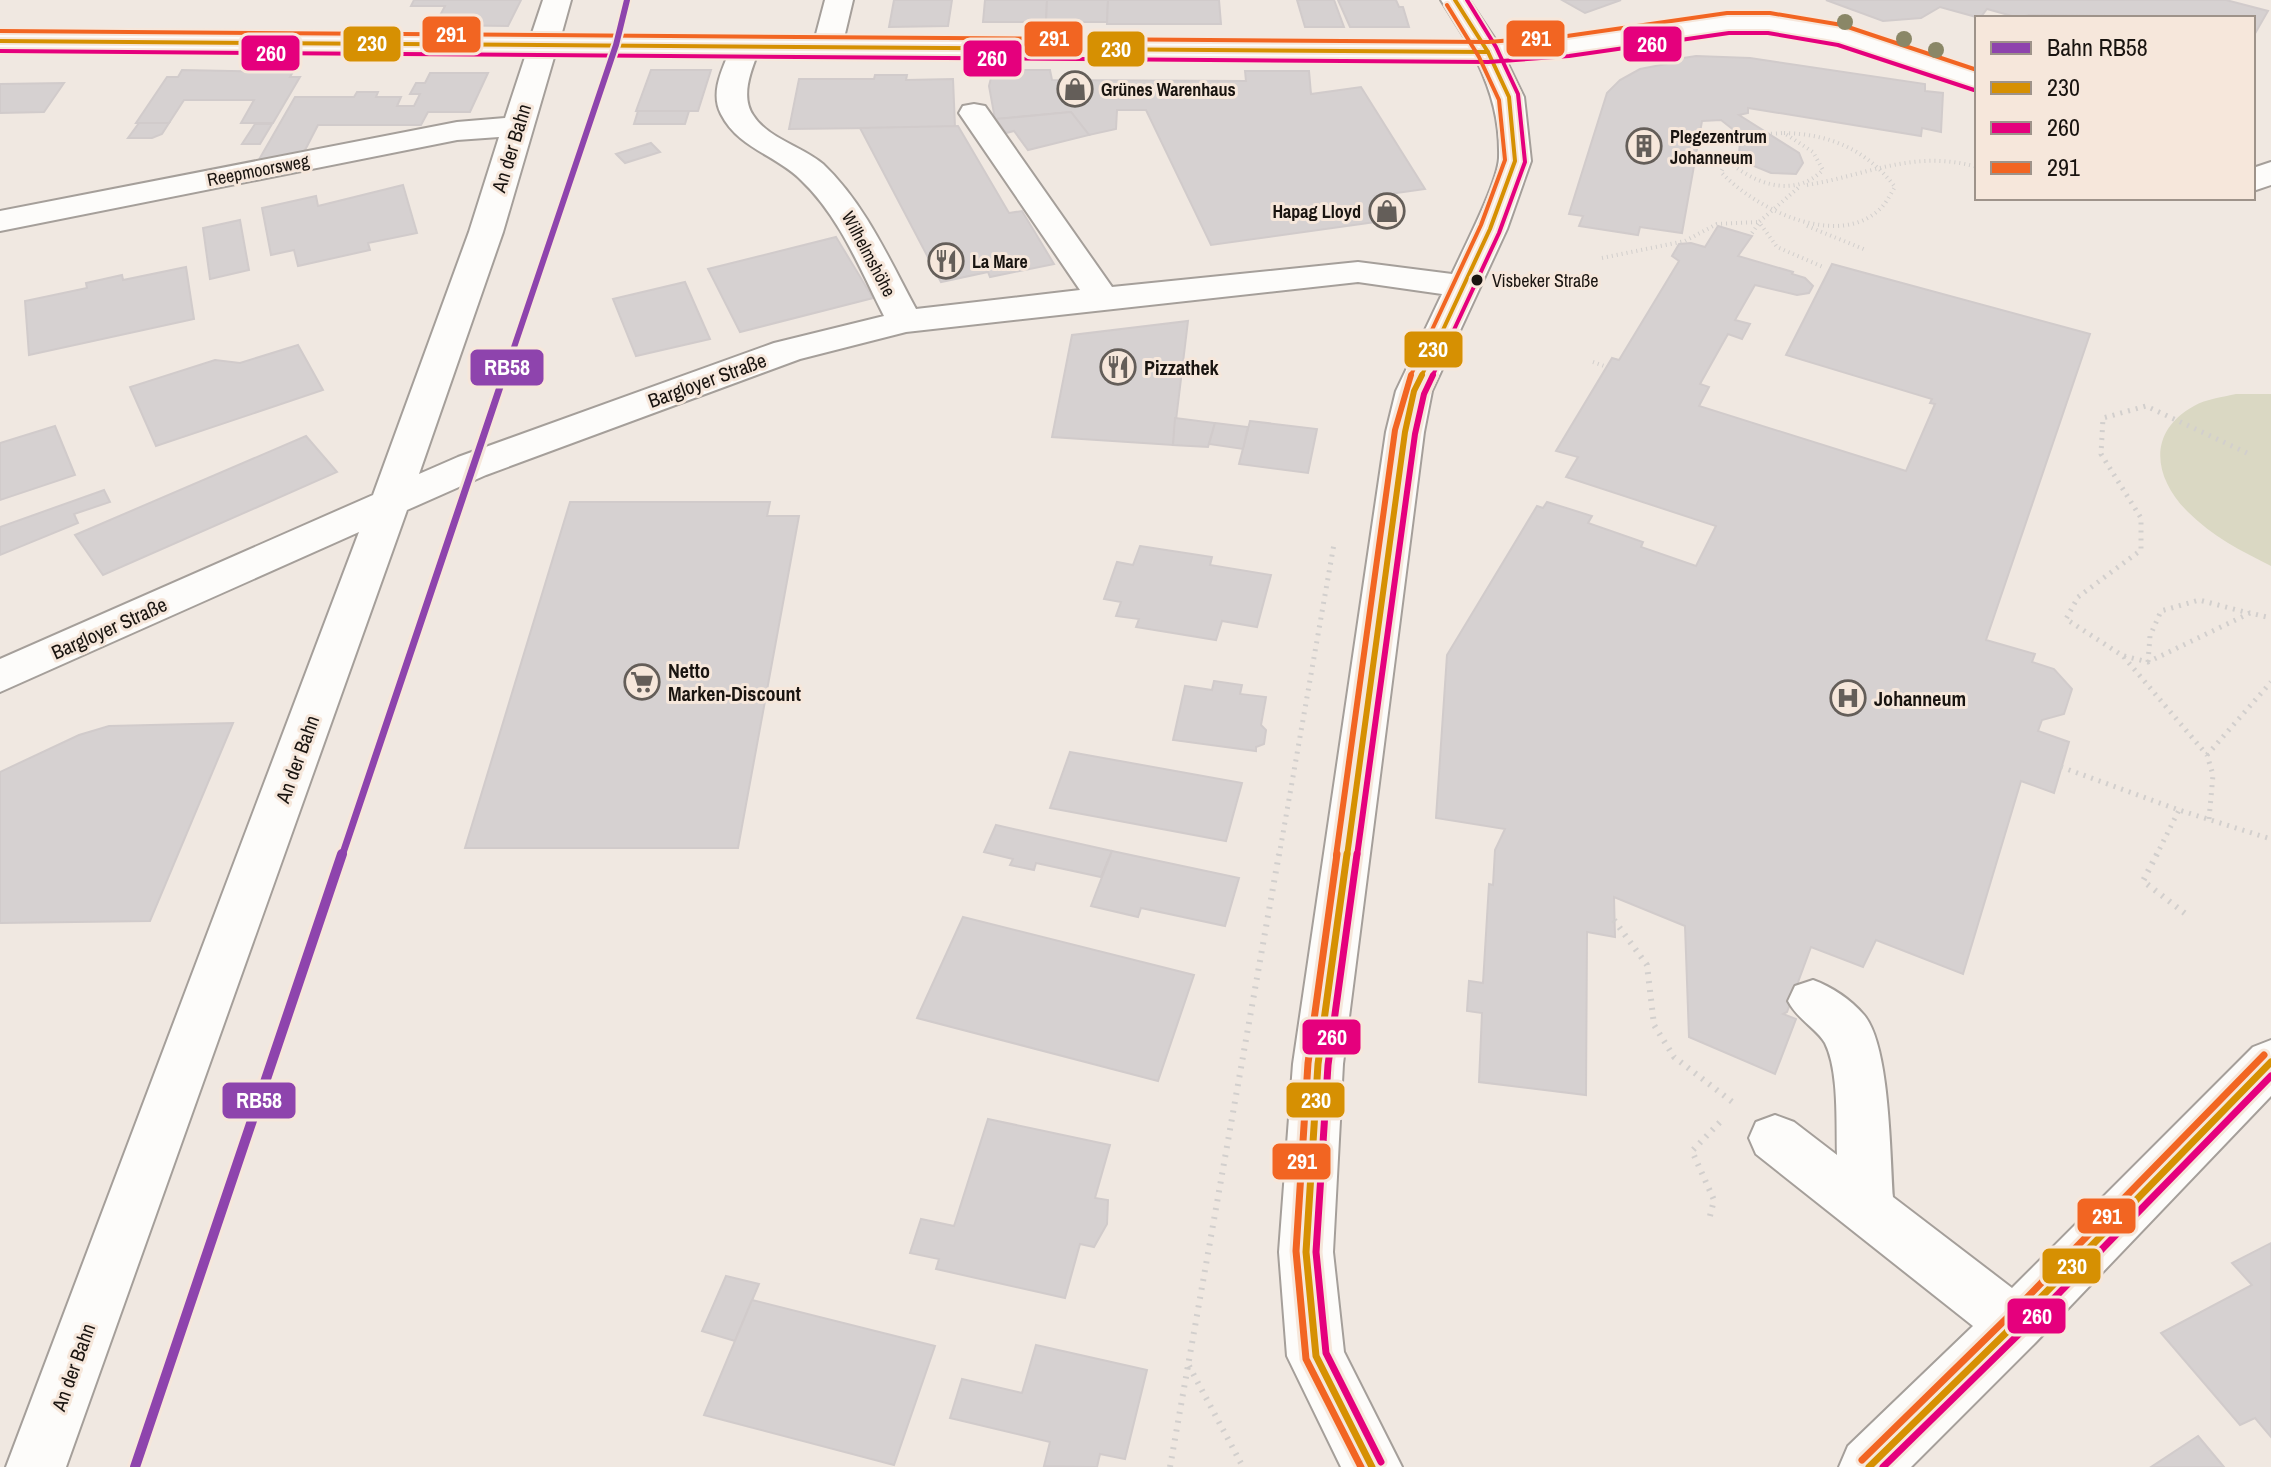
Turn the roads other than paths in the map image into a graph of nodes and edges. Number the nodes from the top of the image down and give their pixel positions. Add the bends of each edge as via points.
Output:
1 (557, 0) edge
2 (839, 0) edge
3 (1455, 0) edge
4 (1769, 12) edge
5 (0, 41) edge
6 (542, 46) junction
7 (746, 47) junction
8 (827, 48) junction
9 (1488, 52) junction
10 (1975, 80) edge
11 (974, 113) dead end
12 (518, 126) junction
13 (0, 221) edge
14 (1462, 286) junction
15 (1103, 298) junction
16 (905, 321) junction
17 (391, 500) junction
18 (0, 677) edge
19 (1813, 1001) dead end
20 (2271, 1062) edge
21 (1755, 1121) road end
22 (1867, 1209) junction
23 (2015, 1324) junction
24 (36, 1467) edge
25 (1372, 1467) edge
26 (1869, 1467) edge

1 - 6 street, An der Bahn
2 - 8 street
3 - 9 street
4 - 9 street via 1728,23 1568,46
4 - 10 street
5 - 6 street
6 - 7 street
6 - 12 street, An der Bahn
7 - 8 street
7 - 16 street, Wilhelmshöhe via 731,94 736,114 809,169 840,201
8 - 9 street
9 - 14 street via 1509,97 1515,161
11 - 15 street
12 - 13 street, Reepmoorsweg via 457,131
12 - 17 street, An der Bahn
14 - 15 street, Bargloyer Straße via 1358,272
14 - 25 street via 1414,391 1405,432 1318,1064 1306,1252 1316,1356
15 - 16 street, Bargloyer Straße
16 - 17 street, Bargloyer Straße via 787,351
17 - 18 street, Bargloyer Straße
17 - 24 street, An der Bahn
19 - 22 street via 1847,1031 1859,1081
20 - 23 street
21 - 22 street
22 - 23 street
23 - 26 street

